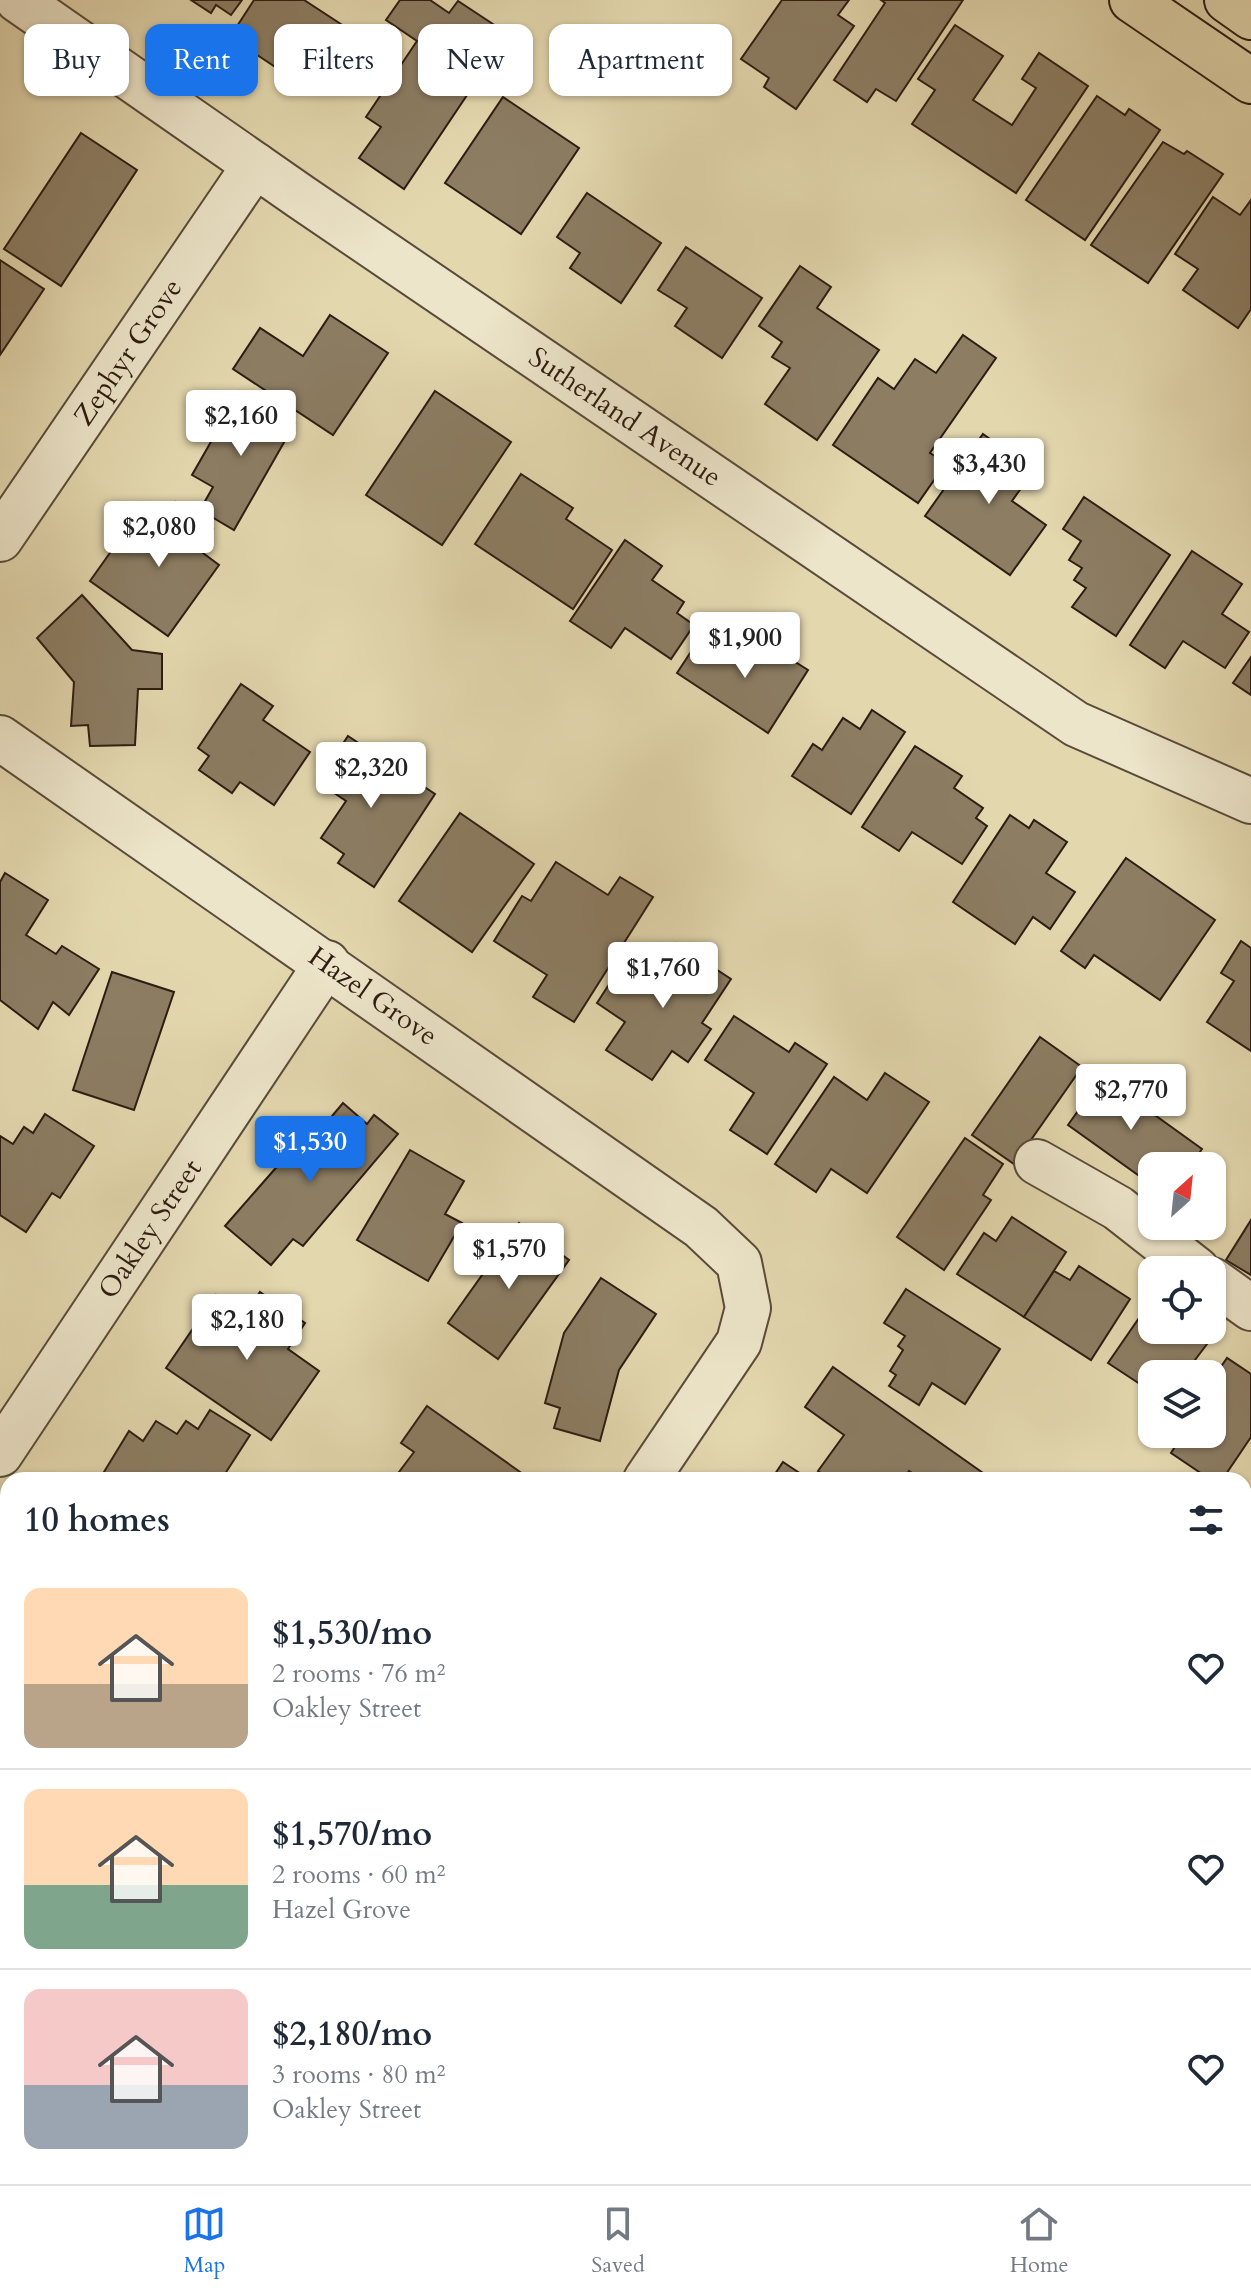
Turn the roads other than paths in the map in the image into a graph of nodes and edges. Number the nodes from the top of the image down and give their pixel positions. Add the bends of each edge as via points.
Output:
1 (18, 0) edge
2 (1132, 0) edge
3 (1227, 0) edge
4 (1251, 17) edge
5 (1251, 81) edge
6 (255, 165) junction
7 (0, 539) edge
8 (0, 738) edge
9 (1251, 801) edge
10 (327, 963) junction
11 (1037, 1162) dead end
12 (1179, 1256) edge
13 (1226, 1290) edge
14 (1251, 1308) edge
15 (0, 1454) edge
16 (651, 1472) edge

1 - 6 street, Sutherland Avenue
2 - 5 main road
3 - 4 main road
6 - 7 street, Zephyr Grove
6 - 9 street, Sutherland Avenue via 1076,724
8 - 10 street, Hazel Grove
10 - 15 street, Oakley Street
10 - 16 street, Hazel Grove via 701,1227 739,1263 748,1308 739,1342
11 - 12 street via 1118,1208
13 - 14 street

